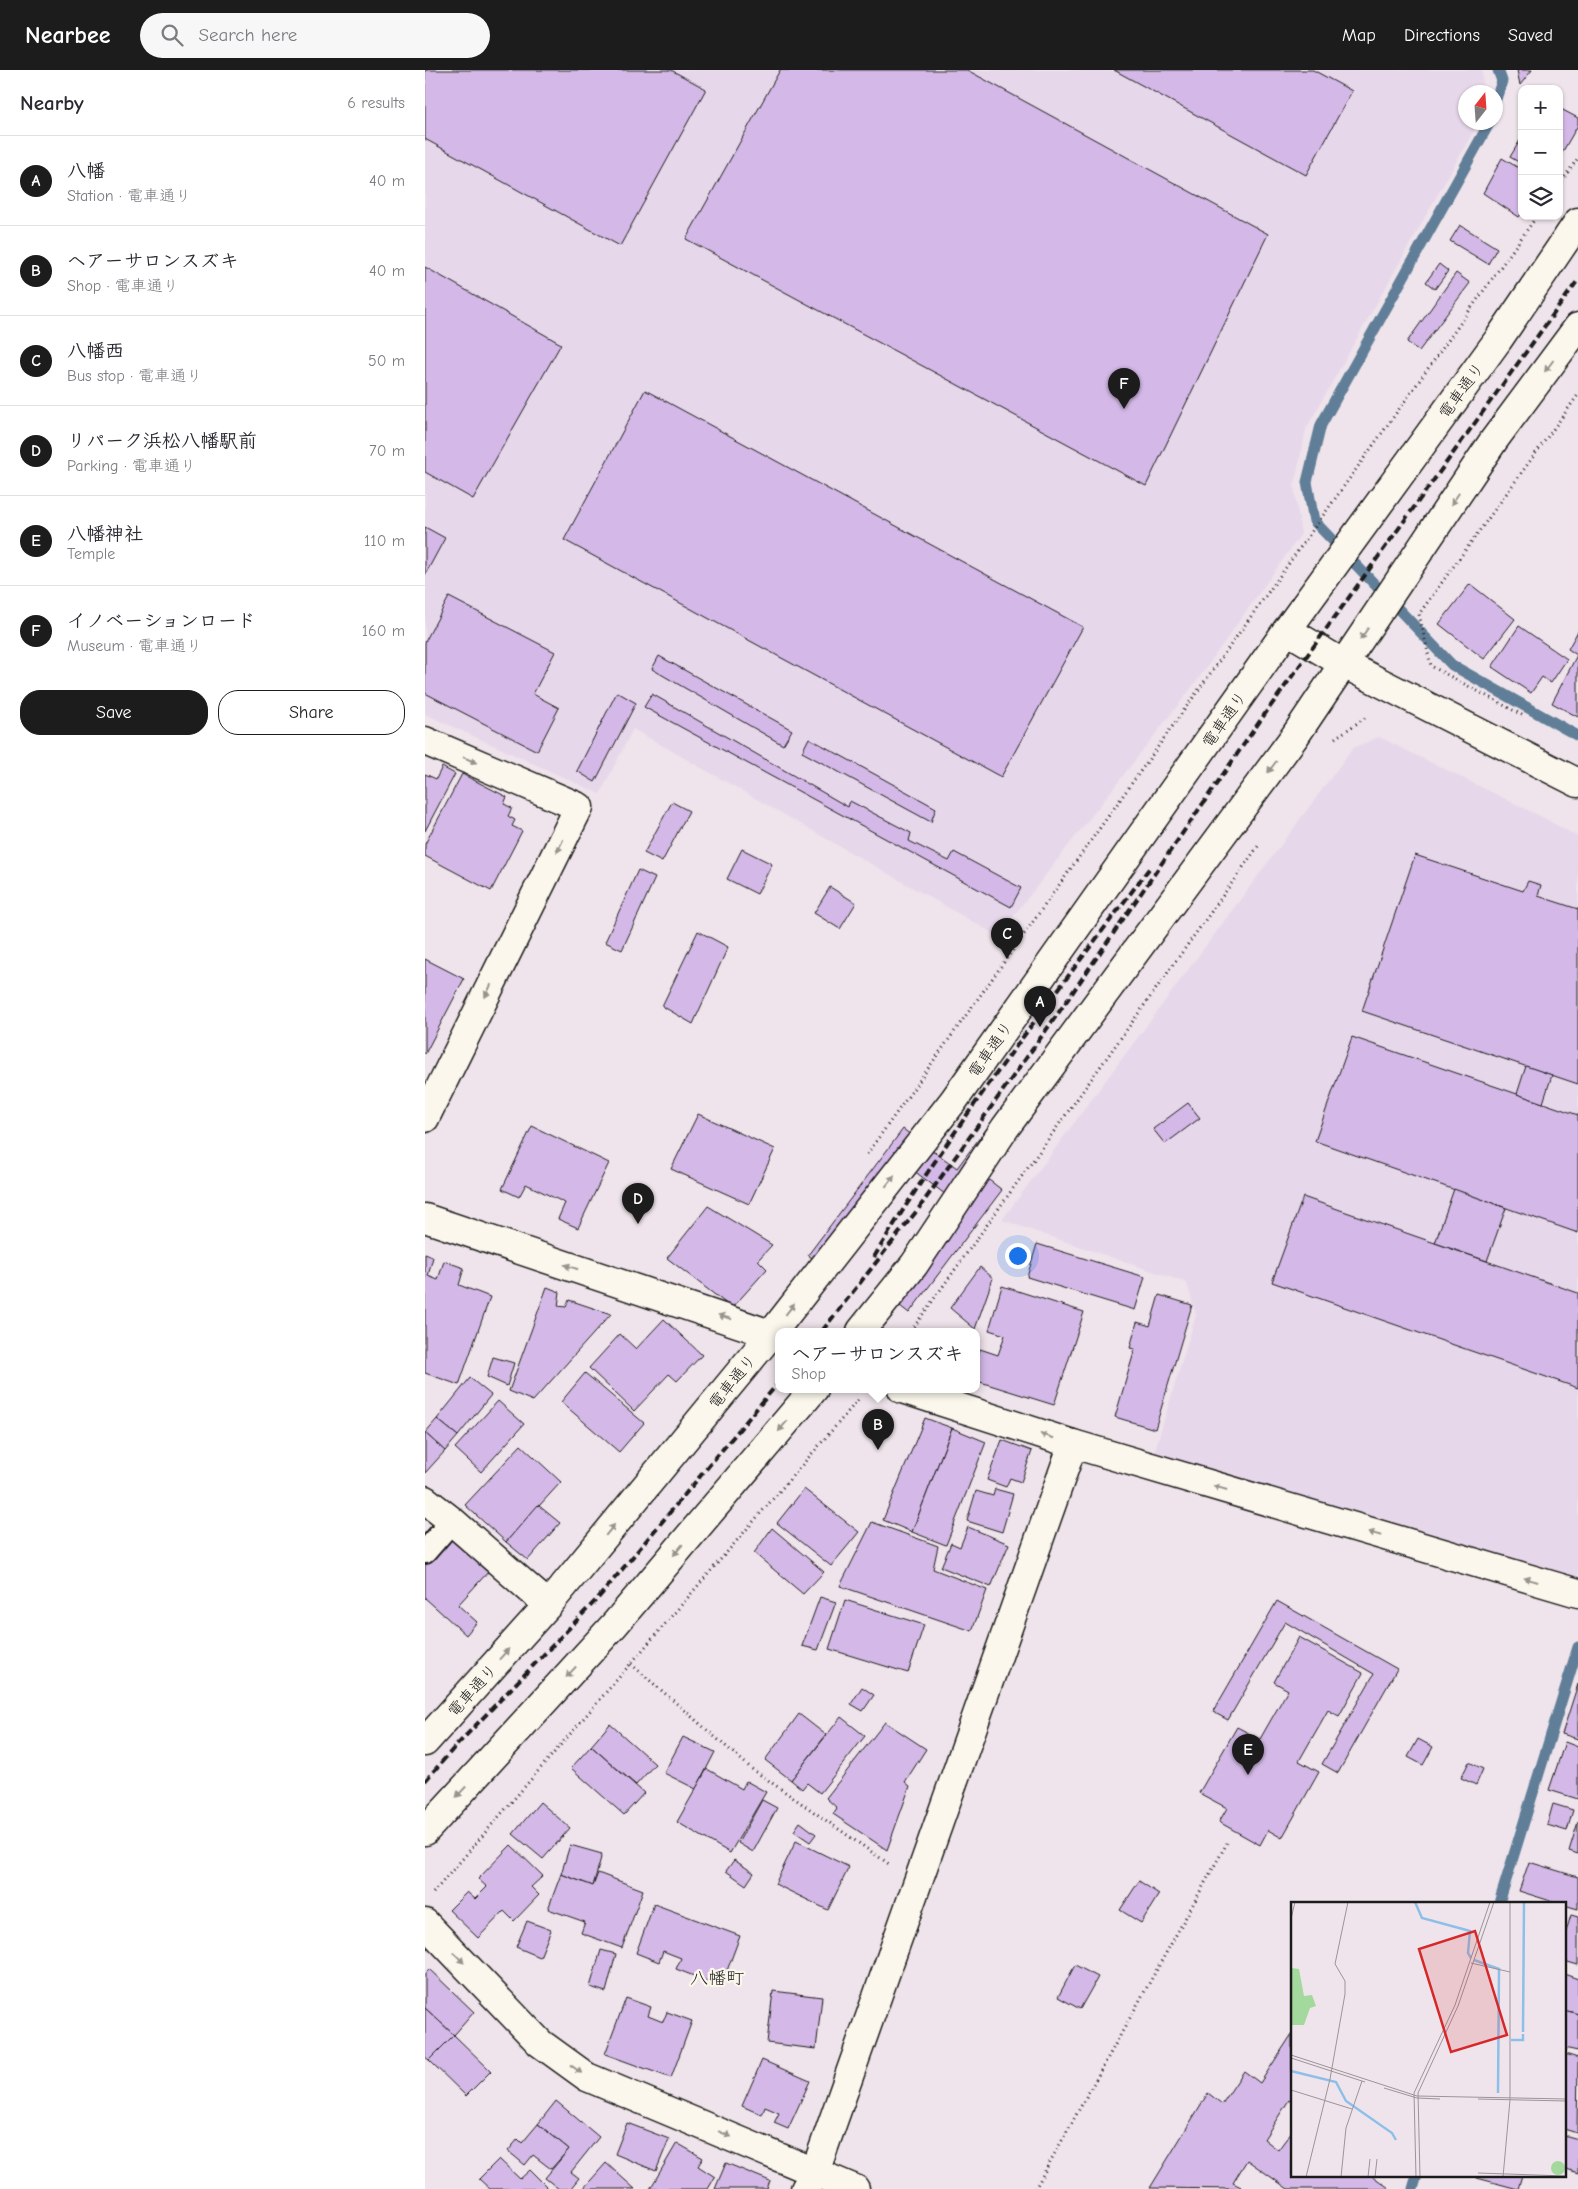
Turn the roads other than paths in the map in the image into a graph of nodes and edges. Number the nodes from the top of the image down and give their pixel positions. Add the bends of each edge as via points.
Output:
1 (1578, 222) edge
2 (1578, 327) edge
3 (1287, 630) junction
4 (1344, 664) junction
5 (425, 741) edge
6 (1578, 783) edge
7 (425, 1118) edge
8 (425, 1218) edge
9 (780, 1328) edge
10 (863, 1328) edge
11 (775, 1335) edge
12 (811, 1393) edge
13 (914, 1393) edge
14 (1073, 1444) junction
15 (425, 1500) edge
16 (452, 1521) junction
17 (425, 1552) edge
18 (1578, 1594) edge
19 (548, 1605) junction
20 (425, 1742) edge
21 (425, 1831) edge
22 (427, 1910) edge
23 (810, 2180) edge
24 (855, 2189) edge

1 - 3 street, 電車通り via 1498,340
2 -> 4 street via 1495,440
3 - 4 street
9 -> 3 street, 電車通り via 954,1100
4 - 6 street
4 -> 10 street via 1295,736 1005,1128 914,1265
5 -> 7 street via 579,807
11 -> 8 street
19 -> 11 street, 電車通り
12 -> 21 street via 615,1624
14 -> 13 street
18 -> 14 street
14 - 23 street
15 - 16 street
16 - 17 street
16 - 19 street
20 -> 19 street, 電車通り
22 -> 23 street via 540,2044 587,2077
23 - 24 street

